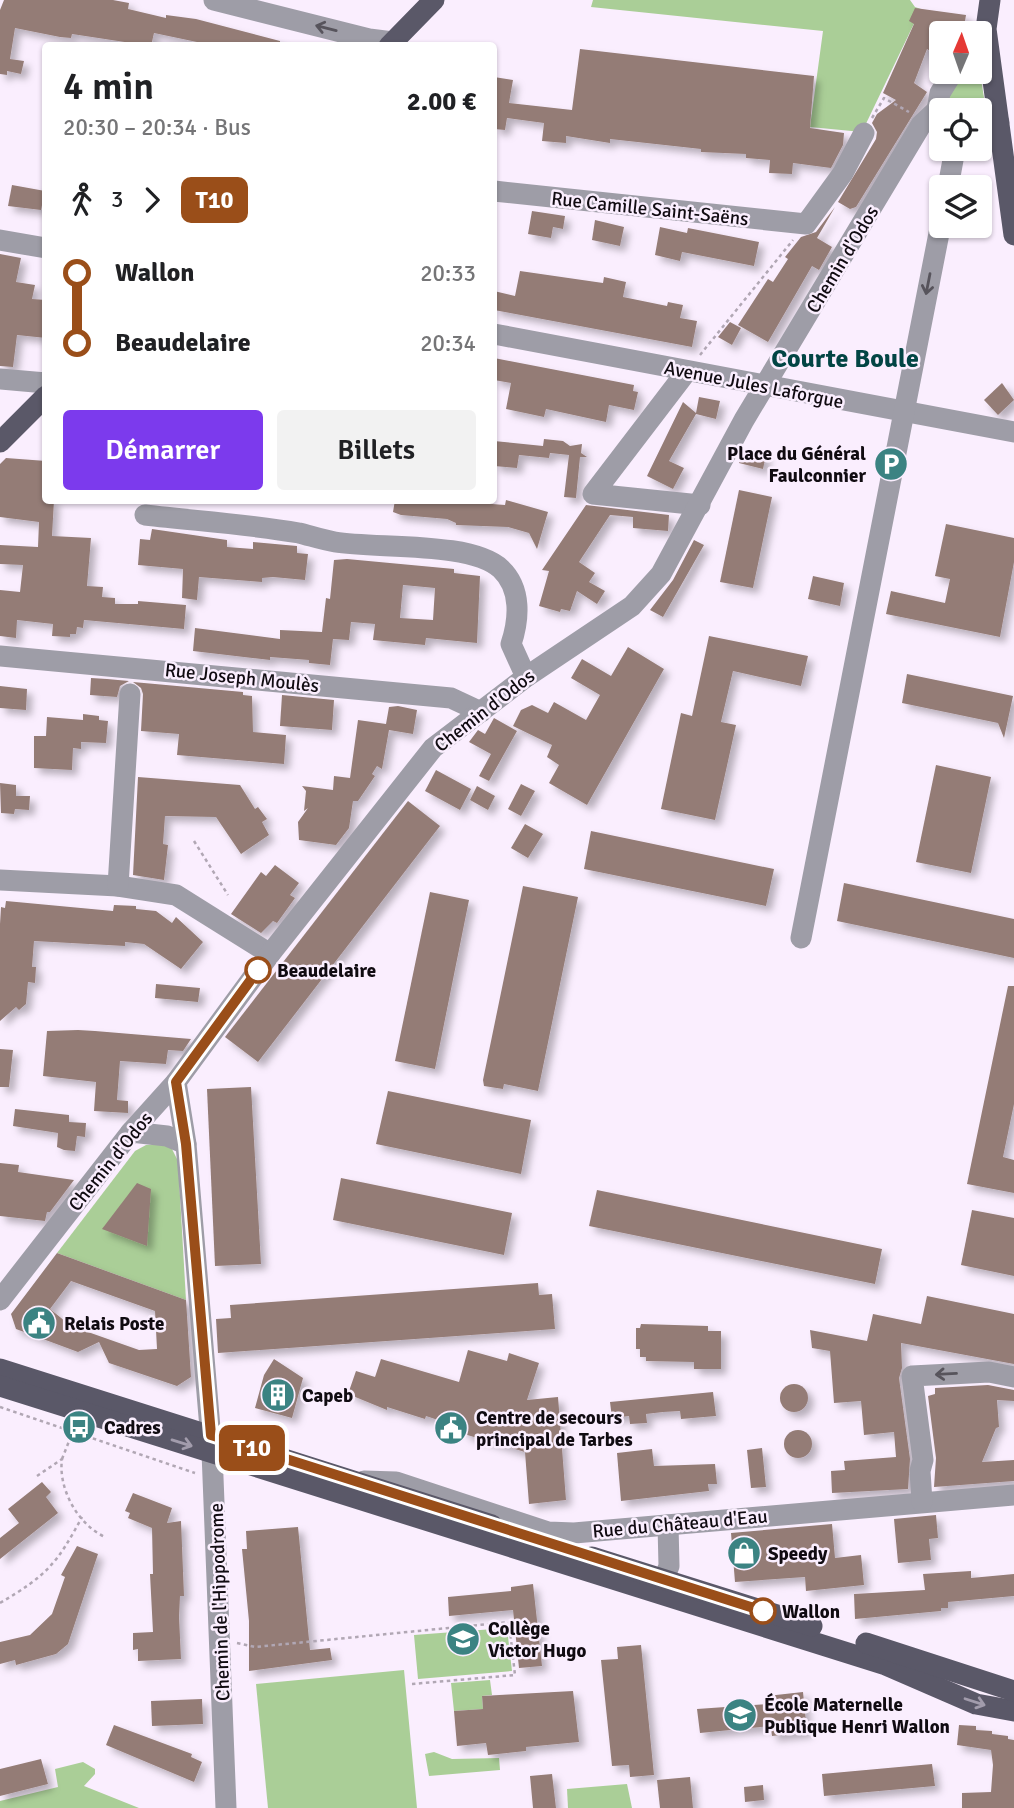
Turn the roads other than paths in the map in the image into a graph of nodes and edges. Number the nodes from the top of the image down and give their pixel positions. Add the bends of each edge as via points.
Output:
1 (214, 0) edge
2 (434, 0) edge
3 (990, 0) edge
4 (986, 21) edge
5 (382, 42) edge
6 (393, 42) edge
7 (929, 124) edge
8 (864, 133) road end
9 (992, 134) edge
10 (497, 191) edge
11 (1014, 235) edge
12 (938, 238) edge
13 (0, 240) edge
14 (42, 247) edge
15 (497, 335) edge
16 (687, 371) junction
17 (0, 379) edge
18 (42, 383) edge
19 (768, 385) junction
20 (42, 400) edge
21 (902, 413) junction
22 (1014, 432) edge
23 (0, 442) edge
24 (699, 505) junction
25 (145, 515) dead end
26 (0, 656) edge
27 (526, 677) junction
28 (130, 694) dead end
29 (481, 712) junction
30 (0, 880) edge
31 (118, 886) junction
32 (801, 938) dead end
33 (270, 954) junction
34 (176, 1082) junction
35 (131, 1132) junction
36 (186, 1144) junction
37 (0, 1300) edge
38 (0, 1369) edge
39 (1014, 1377) edge
40 (0, 1385) edge
41 (212, 1444) junction
42 (353, 1480) junction
43 (1014, 1494) edge
44 (922, 1502) junction
45 (668, 1525) junction
46 (664, 1579) junction
47 (1014, 1690) edge
48 (1014, 1711) edge
49 (226, 1808) edge

5 -> 1 street
2 - 6 main road
3 - 4 main road
7 - 19 street, Chemin d'Odos
8 - 10 street, Rue Camille Saint-Saëns via 806,224
9 - 11 main road
12 -> 21 street
13 - 14 street
15 - 16 street, Avenue Jules Laforgue
16 - 19 street, Avenue Jules Laforgue
16 - 24 street via 593,494
17 - 18 street
19 - 21 street, Avenue Jules Laforgue
19 - 24 street, Chemin d'Odos
20 - 23 main road
21 - 22 street, Avenue Jules Laforgue
21 - 32 street
24 - 27 street, Chemin d'Odos via 661,574 632,607
25 - 27 street via 298,533 335,542 465,552 492,562 502,570 516,597 518,615 511,644
26 - 29 street, Rue Joseph Moulès via 451,698
27 - 29 street, Chemin d'Odos
28 - 31 street
29 - 33 street, Chemin d'Odos via 433,748
30 - 31 street
31 - 33 street via 176,895
33 - 34 street, Chemin d'Odos
34 - 35 street, Chemin d'Odos
34 - 36 street, Chemin de l'Hippodrome
35 - 36 street via 167,1136
35 - 37 street, Chemin d'Odos
36 - 41 street, Chemin de l'Hippodrome
38 - 41 main road
39 -> 44 street via 989,1372 912,1376 923,1460
40 -> 41 main road
41 - 42 main road
41 -> 48 main road via 886,1665 976,1704
41 - 49 street, Chemin de l'Hippodrome
42 - 45 street, Rue du Château d'Eau via 396,1482 548,1532
42 - 46 main road
43 - 44 street, Rue du Château d'Eau
44 - 45 street, Rue du Château d'Eau
45 - 46 street via 669,1566
46 - 47 main road

